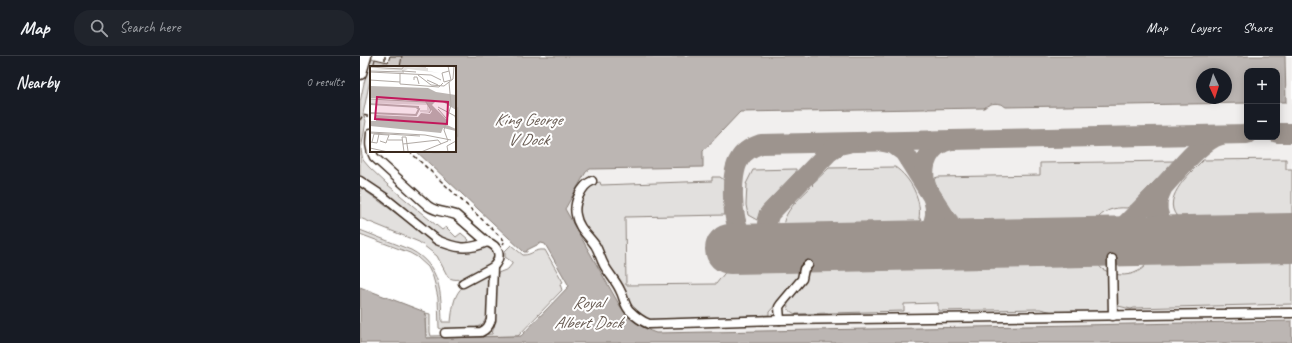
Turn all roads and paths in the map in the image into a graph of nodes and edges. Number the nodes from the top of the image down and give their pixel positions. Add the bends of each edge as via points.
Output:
1 (365, 56) edge
2 (385, 56) edge
3 (384, 66) edge
4 (360, 73) edge
5 (370, 117) edge
6 (360, 120) edge
7 (371, 152) edge
8 (410, 152) edge
9 (360, 181) edge
10 (592, 181) dead end
11 (487, 242) junction
12 (502, 248) dead end
13 (1112, 259) dead end
14 (808, 264) dead end
15 (493, 267) junction
16 (463, 283) dead end
17 (1292, 313) edge
18 (1113, 316) junction
19 (780, 320) junction
20 (445, 333) dead end

1 - 4 highway
2 - 3 path
5 - 6 path via 362,115
7 - 11 lane via 435,211 456,215
8 - 12 path via 504,241
9 - 11 lane via 384,197 436,240 459,248 476,247
10 - 19 lane via 578,199 576,217 583,231 595,245 626,305 639,319 649,324
11 - 15 lane via 495,246 499,254 498,261
13 - 18 lane
14 - 19 lane via 799,282 779,307
15 - 16 lane
15 - 20 lane via 489,325 481,332
17 - 18 lane
18 - 19 lane

